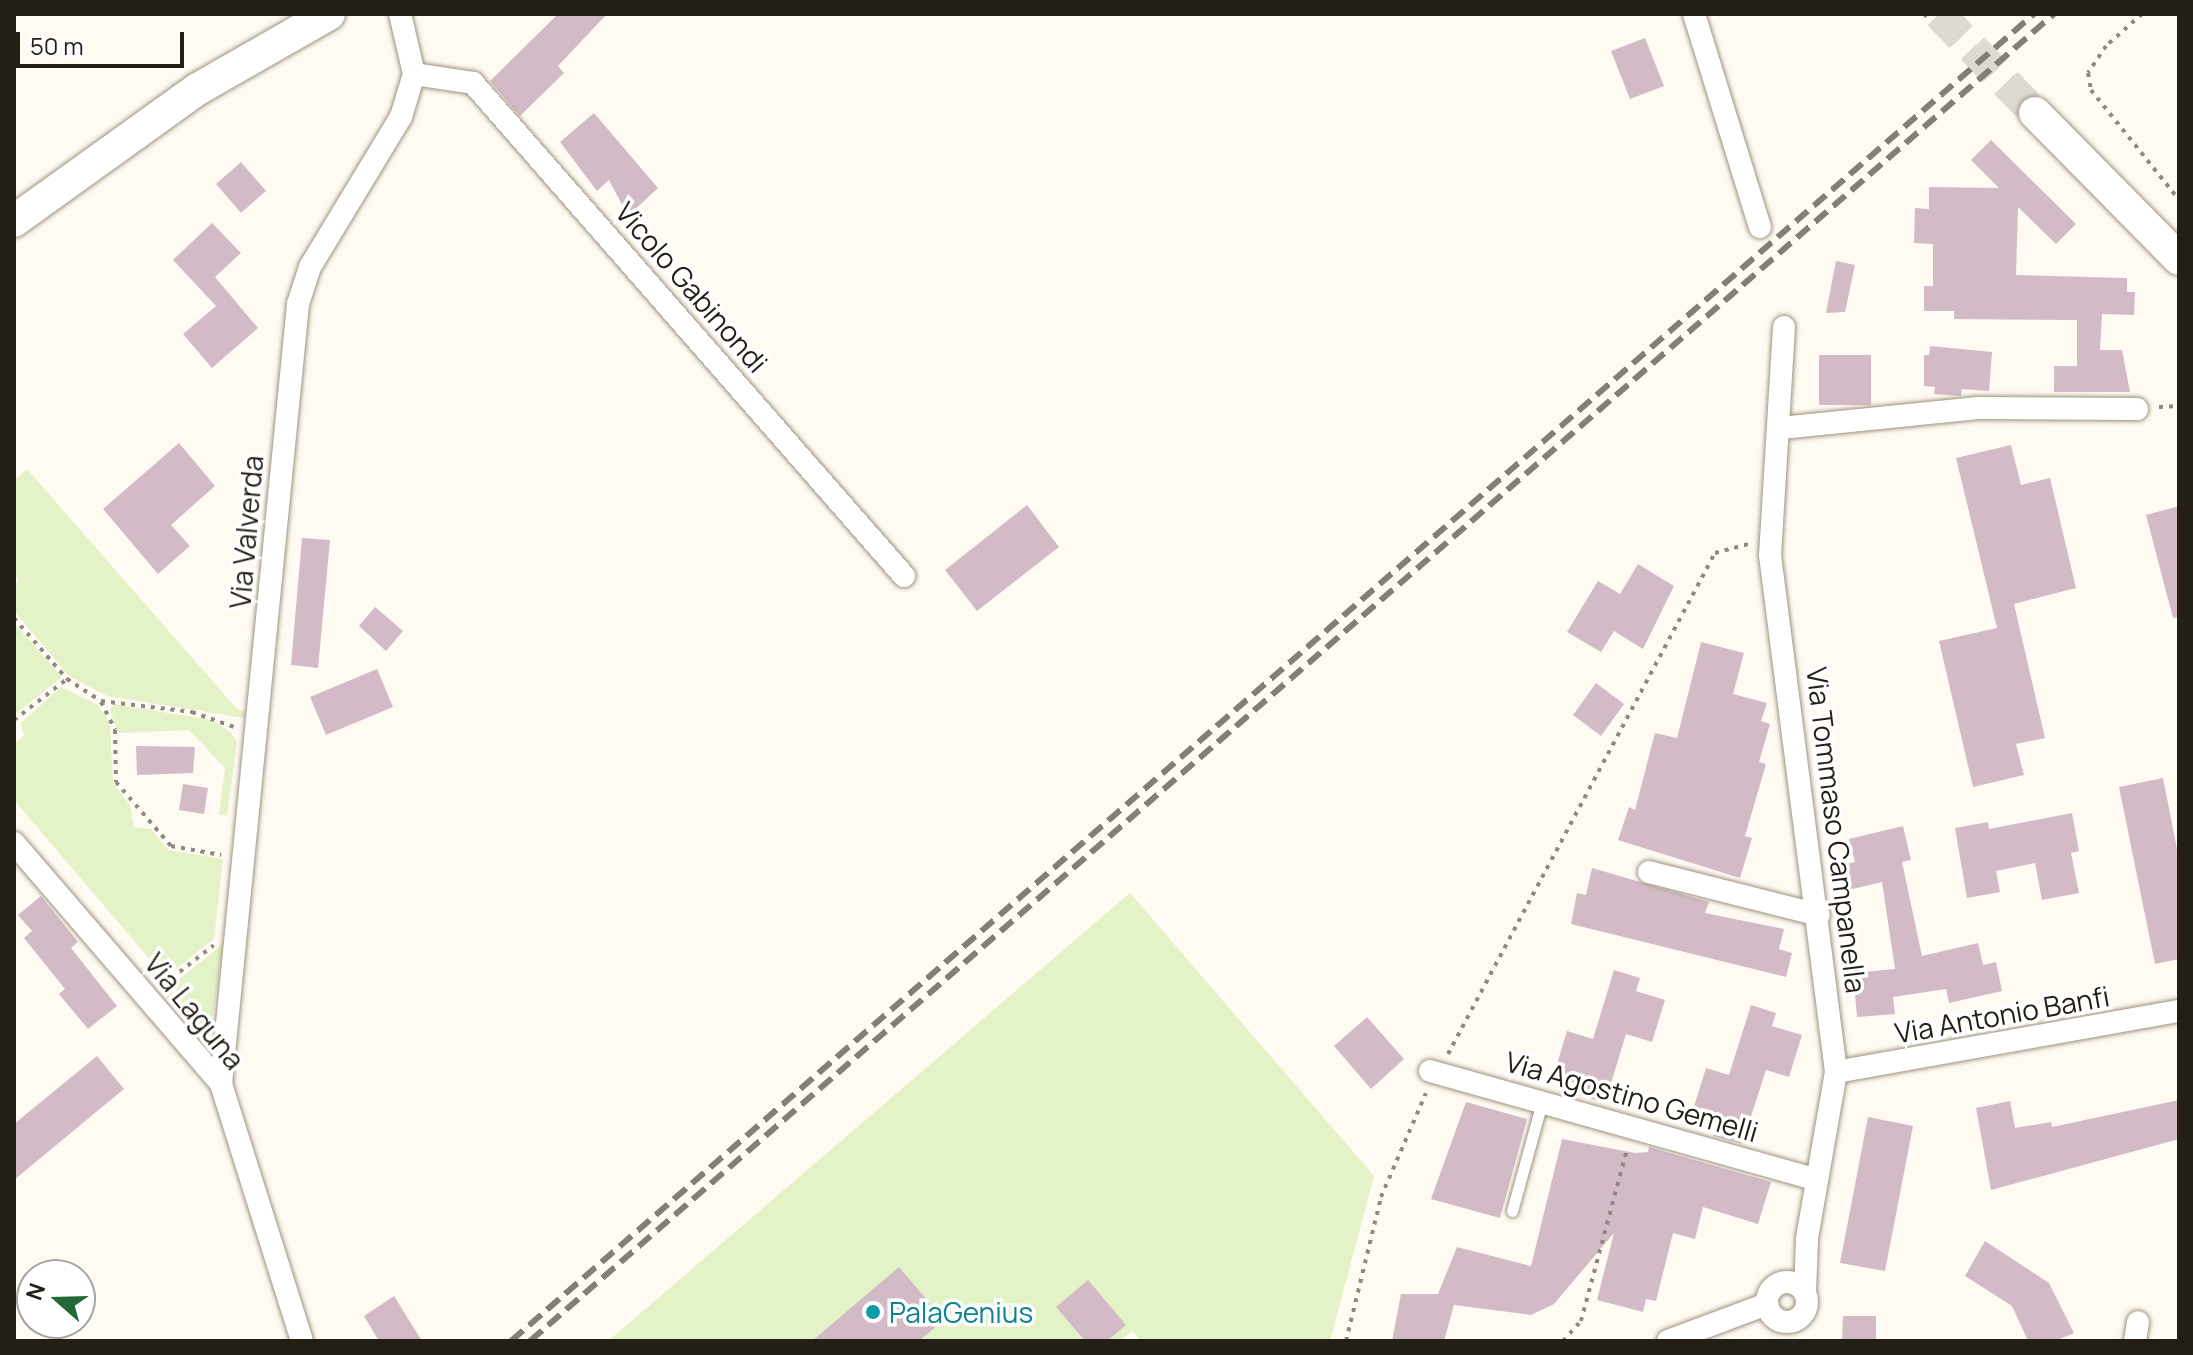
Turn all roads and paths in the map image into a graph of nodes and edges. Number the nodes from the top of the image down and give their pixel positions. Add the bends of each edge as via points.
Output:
1 (329, 14) edge
2 (400, 14) edge
3 (1694, 14) edge
4 (1924, 14) edge
5 (2142, 14) edge
6 (1930, 20) dead end
7 (414, 74) junction
8 (2035, 113) tunnel mouth
9 (2179, 200) edge
10 (14, 221) edge
11 (1760, 227) dead end
12 (2179, 259) edge
13 (1784, 327) dead end
14 (2137, 409) dead end
15 (1781, 428) junction
16 (1772, 537) junction
17 (904, 576) dead end
18 (14, 618) edge
19 (67, 679) junction
20 (101, 701) junction
21 (14, 720) edge
22 (14, 728) edge
23 (240, 731) dead end
24 (14, 736) edge
25 (14, 843) edge
26 (227, 856) dead end
27 (1649, 872) dead end
28 (1819, 915) junction
29 (218, 941) dead end
30 (165, 984) dead end
31 (2179, 1011) edge
32 (1434, 1072) junction
33 (1836, 1072) junction
34 (221, 1084) junction
35 (1542, 1102) junction
36 (1633, 1128) junction
37 (1817, 1180) junction
38 (1512, 1211) dead end
39 (1807, 1239) junction
40 (1785, 1282) junction
41 (1805, 1293) junction
42 (1767, 1304) junction
43 (1799, 1331) edge
44 (302, 1341) edge
45 (1346, 1341) edge
46 (1563, 1341) edge
47 (1668, 1341) edge

1 - 10 main road via 198,89
2 - 7 street, Via Valverda
3 - 11 street
4 - 6 path
5 - 9 path via 2100,55 2088,73 2091,90
7 - 17 street, Vicolo Gabinondi via 473,83
7 - 34 street, Via Valverda via 401,117 310,267 298,304
8 - 12 main road
13 - 15 street, Via Tommaso Campanella
14 - 15 street via 1978,408
15 - 16 street, Via Tommaso Campanella
16 - 28 street, Via Tommaso Campanella
16 - 32 path via 1715,553
18 - 19 path
19 - 20 path
19 - 21 path
20 - 23 path via 219,718
20 - 26 path via 113,720 116,782 123,791 171,846
22 - 24 path
25 - 34 street, Via Laguna
27 - 28 street
28 - 33 street, Via Tommaso Campanella
29 - 30 path
31 - 33 street, Via Antonio Banfi
32 - 35 street, Via Agostino Gemelli
32 - 45 path via 1381,1197
33 - 37 street, Via Tommaso Campanella
34 - 44 street, Via Laguna
35 - 36 street, Via Agostino Gemelli
35 - 38 lane
36 - 37 street, Via Agostino Gemelli
36 - 46 path via 1581,1321
37 - 39 street, Via Tommaso Campanella
39 - 40 street, Via Tommaso Campanella
39 - 41 street, Via Tommaso Campanella
40 - 41 street
40 - 42 street, Via Tommaso Campanella via 1769,1292
41 - 43 street, Via Tommaso Campanella via 1807,1306
42 - 43 street, Via Tommaso Campanella via 1776,1319
42 - 47 street

